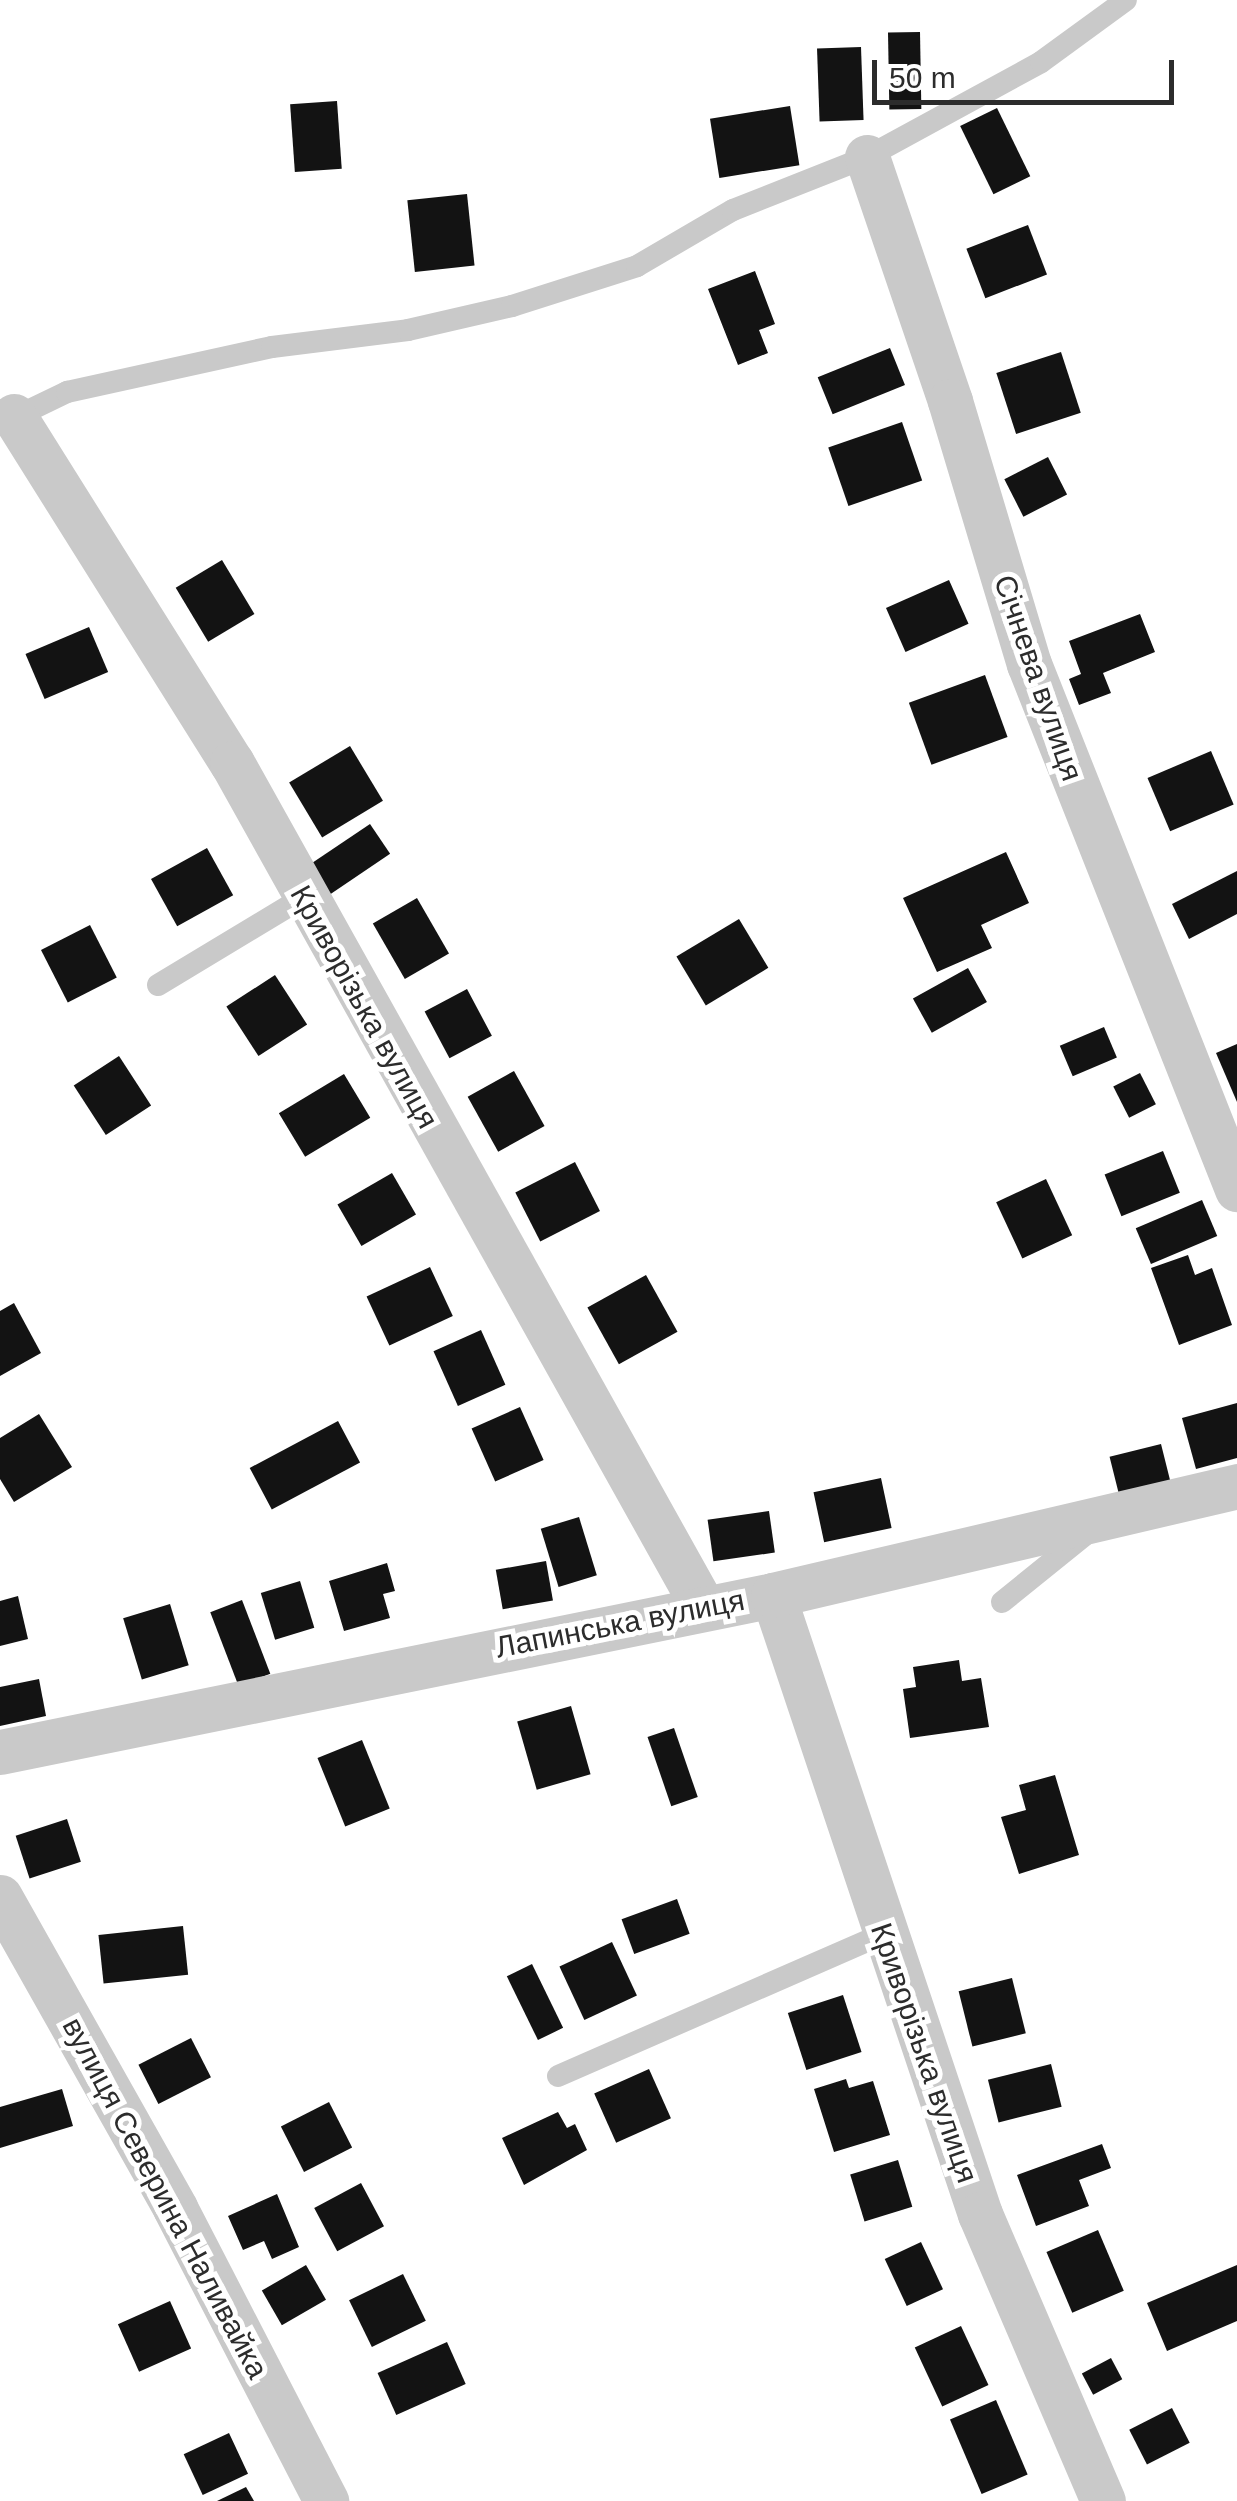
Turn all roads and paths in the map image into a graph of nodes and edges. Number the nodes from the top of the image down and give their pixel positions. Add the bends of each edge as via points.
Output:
1 (1126, 0) edge
2 (867, 157) junction
3 (7, 421) edge
4 (302, 898) junction
5 (158, 985) dead end
6 (1237, 1189) edge
7 (1237, 1486) edge
8 (1100, 1522) junction
9 (773, 1595) junction
10 (1002, 1602) dead end
11 (702, 1605) junction
12 (0, 1752) edge
13 (0, 1897) edge
14 (883, 1934) junction
15 (558, 2076) dead end
16 (326, 2501) edge
17 (1102, 2501) edge

1 - 2 lane via 1041,62
2 - 3 lane via 733,210 637,266 512,306 104,384
2 - 6 street, Січнева вулиця via 950,400 1029,664
3 - 4 street, Криворізька вулиця via 232,763
4 - 5 lane
4 - 11 street, Криворізька вулиця
7 - 8 street, Лапинська вулиця
8 - 9 street, Лапинська вулиця
8 - 10 lane
9 - 11 street, Лапинська вулиця
9 - 14 street, Криворізька вулиця
11 - 12 street, Лапинська вулиця
13 - 16 street, вулиця Северина Наливайка via 175,2208
14 - 15 lane
14 - 17 street, Криворізька вулиця via 980,2214

